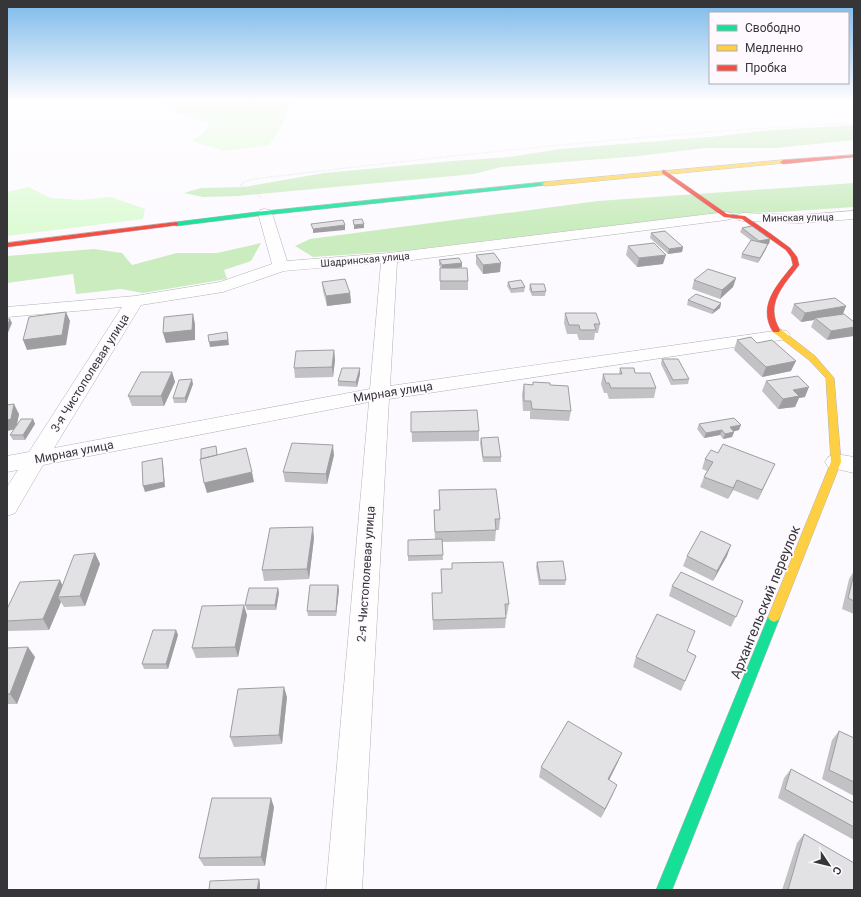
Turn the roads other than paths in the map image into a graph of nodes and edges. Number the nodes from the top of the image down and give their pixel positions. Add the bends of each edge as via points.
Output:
1 (854, 156) edge
2 (664, 172) junction
3 (265, 213) junction
4 (854, 215) edge
5 (726, 216) junction
6 (743, 217) junction
7 (7, 245) edge
8 (389, 258) junction
9 (281, 266) junction
10 (136, 301) junction
11 (7, 312) edge
12 (781, 335) junction
13 (378, 394) junction
14 (35, 460) junction
15 (7, 464) edge
16 (845, 464) edge
17 (7, 507) edge
18 (344, 890) edge
19 (664, 890) edge

1 - 2 main road
2 - 3 main road
2 - 5 main road
3 - 7 main road
3 - 9 street
4 - 6 street, Минская улица via 799,219
5 - 6 main road
5 - 8 street, Шадринская улица
6 - 12 main road, Архангельский переулок via 788,249 794,257 796,264 776,291 769,314 771,324
8 - 9 street, Шадринская улица
8 - 13 street, 2-я Чистополевая улица
9 - 10 street, Шадринская улица via 223,287
10 - 11 street, Шадринская улица
10 - 14 street, 3-я Чистополевая улица
12 - 13 street, Мирная улица
12 - 16 main road, Архангельский переулок via 812,358 830,378
13 - 14 street, Мирная улица
13 - 18 street, 2-я Чистополевая улица
14 - 15 street, Мирная улица
14 - 17 street, 3-я Чистополевая улица
16 - 19 main road, Архангельский переулок

